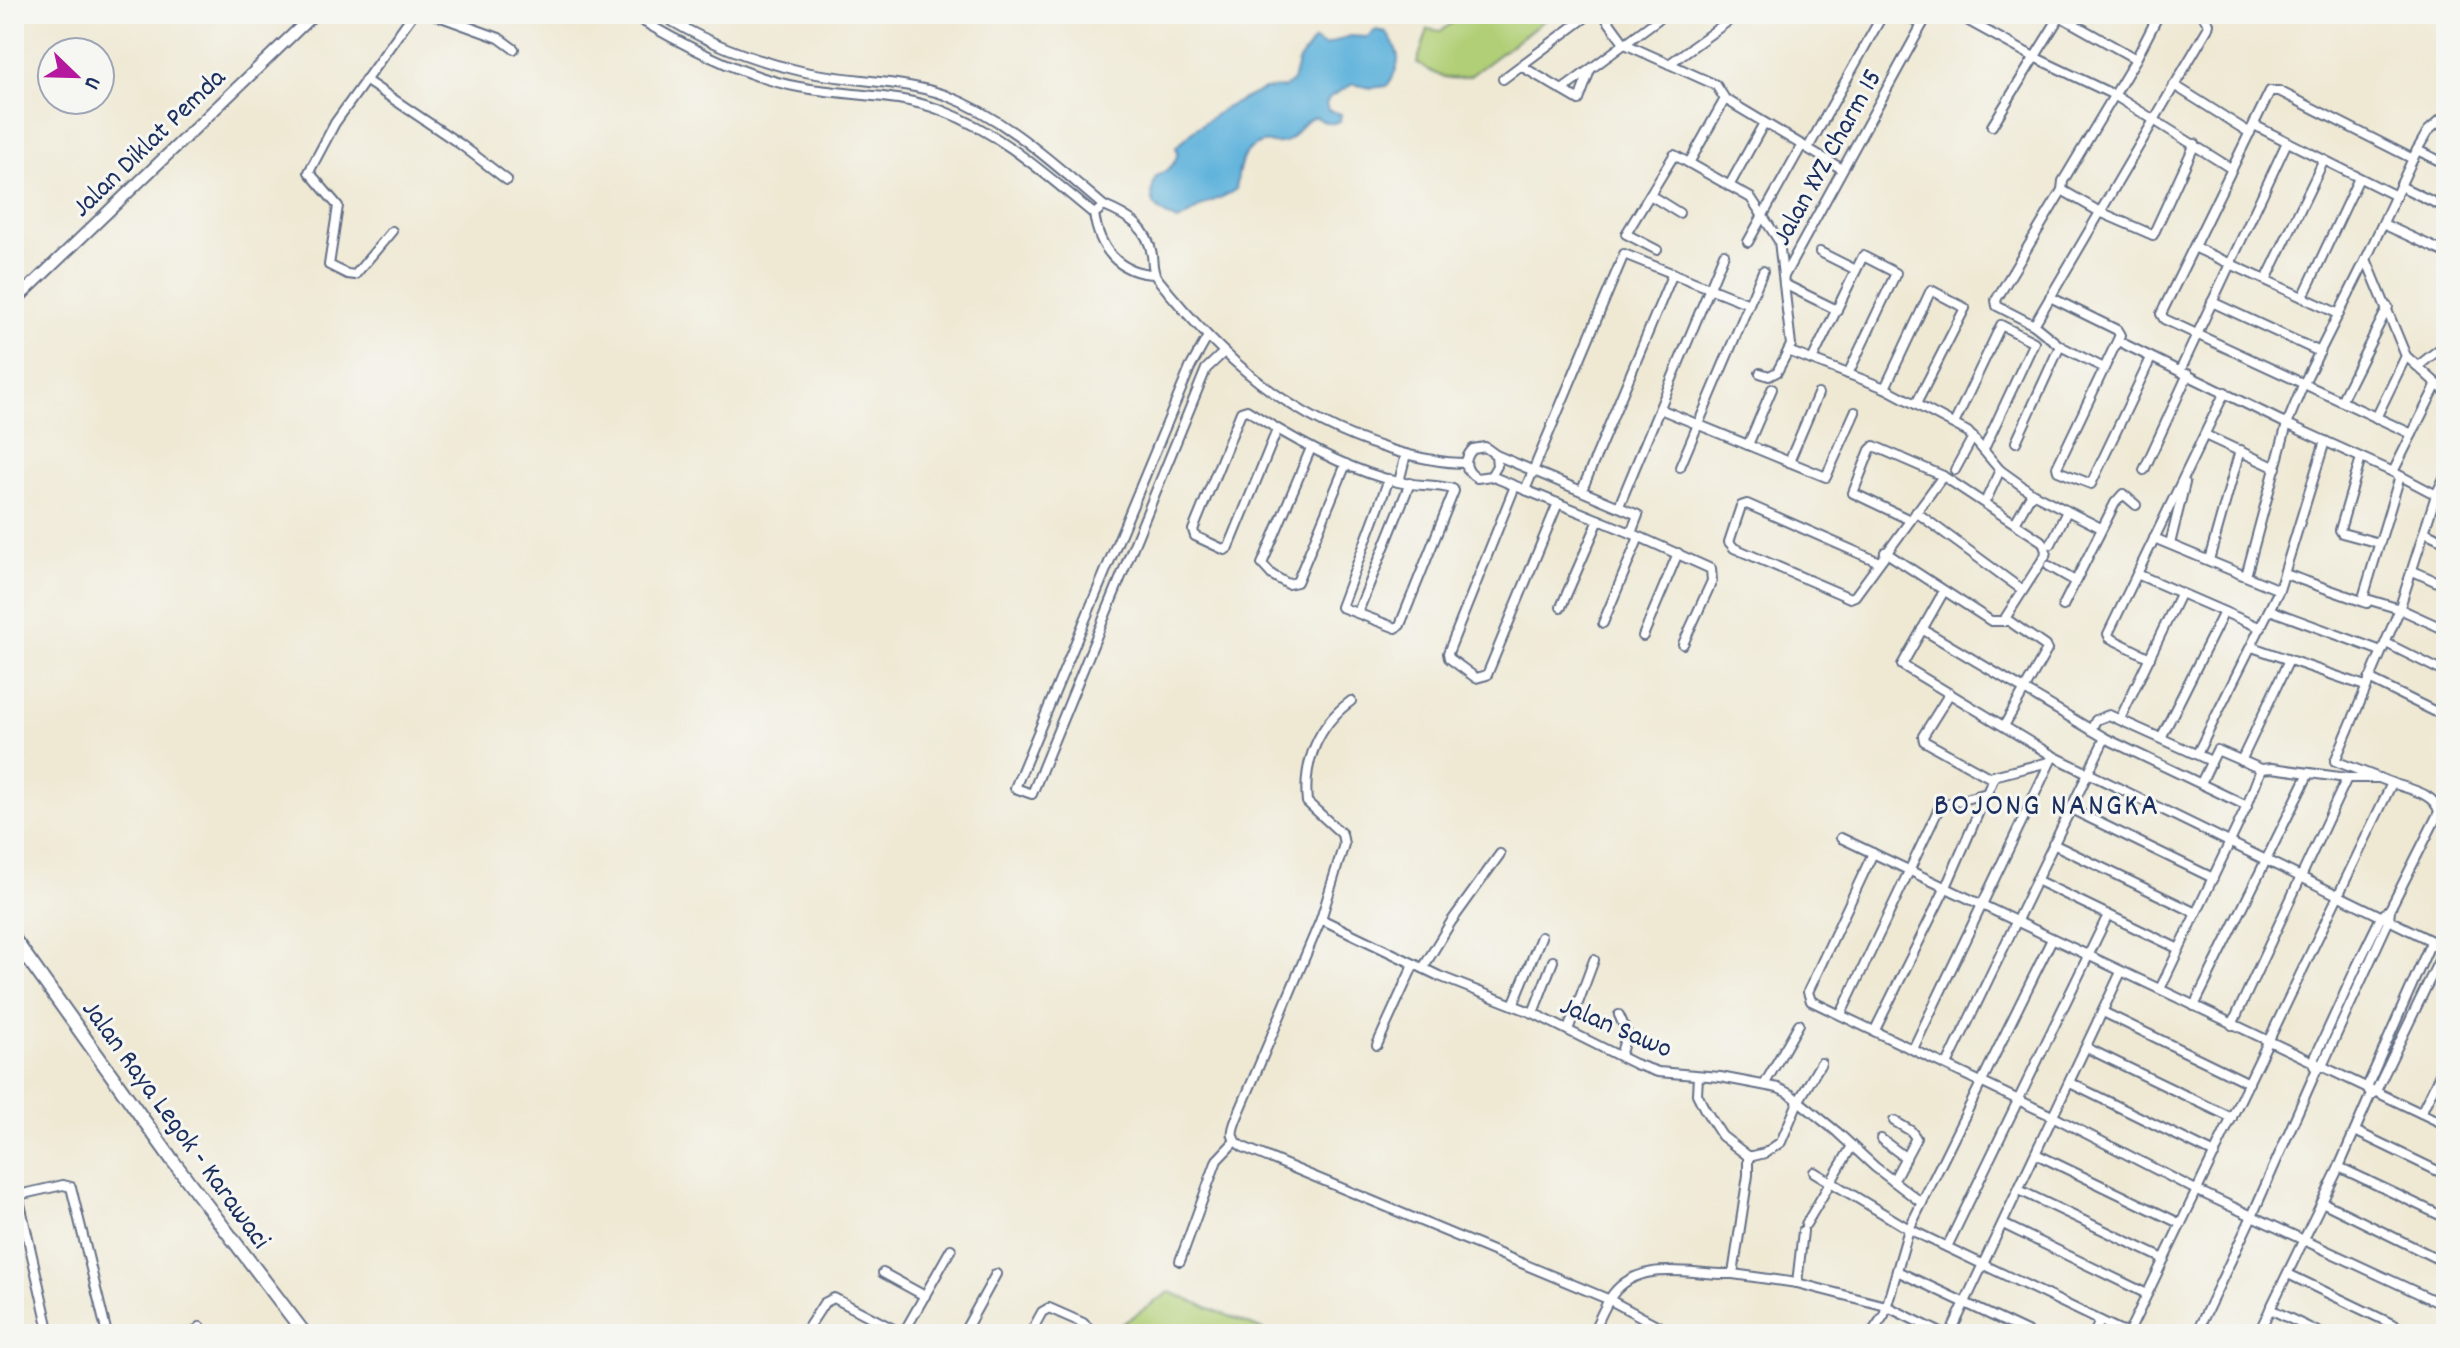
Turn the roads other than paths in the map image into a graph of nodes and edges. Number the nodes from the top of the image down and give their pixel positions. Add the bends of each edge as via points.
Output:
1 (314, 14) edge
2 (413, 14) edge
3 (433, 14) edge
4 (631, 14) edge
5 (660, 14) edge
6 (1590, 14) edge
7 (1603, 14) edge
8 (1665, 14) edge
9 (1738, 14) edge
10 (1883, 14) edge
11 (1904, 14) edge
12 (1928, 14) edge
13 (2159, 14) edge
14 (2058, 15) edge
15 (1962, 16) edge
16 (2206, 16) edge
17 (1922, 25) junction
18 (1625, 44) junction
19 (514, 49) dead end
20 (2034, 57) junction
21 (2136, 59) junction
22 (1669, 64) junction
23 (1521, 66) junction
24 (1591, 69) junction
25 (1503, 79) dead end
26 (365, 80) junction
27 (2174, 85) junction
28 (1562, 90) junction
29 (2114, 95) junction
30 (1725, 99) junction
31 (2446, 116) edge
32 (2154, 119) junction
33 (1764, 123) junction
34 (1992, 126) dead end
35 (2252, 129) junction
36 (2287, 142) junction
37 (2195, 144) junction
38 (1805, 147) junction
39 (2415, 155) junction
40 (2324, 160) junction
41 (1689, 163) junction
42 (2446, 164) edge
43 (1842, 169) junction
44 (2232, 169) junction
45 (2359, 178) junction
46 (507, 180) dead end
47 (1729, 186) junction
48 (2400, 186) junction
49 (2062, 190) junction
50 (1650, 195) junction
51 (2396, 196) junction
52 (1104, 206) junction
53 (2446, 208) edge
54 (2100, 212) junction
55 (1679, 213) dead end
56 (1094, 214) junction
57 (1763, 216) junction
58 (2383, 224) junction
59 (392, 231) dead end
60 (1748, 242) dead end
61 (2194, 247) junction
62 (1657, 250) dead end
63 (1820, 252) dead end
64 (2446, 253) edge
65 (1724, 254) dead end
66 (2366, 259) junction
67 (2231, 262) junction
68 (1856, 270) junction
69 (1763, 271) dead end
70 (1673, 273) junction
71 (1154, 274) junction
72 (1784, 280) junction
73 (2266, 280) junction
74 (1710, 288) junction
75 (2050, 297) junction
76 (2303, 297) junction
77 (14, 302) edge
78 (2212, 302) junction
79 (1749, 304) junction
80 (2388, 307) junction
81 (1837, 310) junction
82 (2339, 314) junction
83 (2034, 325) junction
84 (2198, 333) junction
85 (1207, 338) junction
86 (2118, 341) junction
87 (2446, 344) edge
88 (2060, 346) junction
89 (1788, 351) junction
90 (1224, 352) junction
91 (2320, 352) junction
92 (2406, 356) junction
93 (2151, 358) junction
94 (1812, 360) junction
95 (2418, 366) junction
96 (1190, 368) junction
97 (2104, 368) junction
98 (1760, 373) dead end
99 (2184, 373) junction
100 (1204, 374) junction
101 (1848, 374) junction
102 (2437, 384) junction
103 (2303, 385) junction
104 (1885, 388) junction
105 (1772, 389) dead end
106 (2225, 392) junction
107 (2446, 392) edge
108 (1818, 394) dead end
109 (2341, 401) junction
110 (1916, 404) junction
111 (1660, 409) junction
112 (1855, 412) dead end
113 (2376, 418) junction
114 (1698, 424) junction
115 (1954, 424) junction
116 (2287, 424) junction
117 (1277, 430) junction
118 (2412, 434) junction
119 (2205, 435) junction
120 (1973, 437) junction
121 (2325, 441) junction
122 (2016, 442) dead end
123 (1748, 445) junction
124 (1311, 448) junction
125 (1984, 449) junction
126 (2240, 450) junction
127 (1406, 454) junction
128 (1496, 455) junction
129 (2361, 458) junction
130 (1789, 462) junction
131 (1466, 463) junction
132 (1346, 464) junction
133 (2190, 465) junction
134 (1680, 467) dead end
135 (2276, 468) junction
136 (1955, 470) dead end
137 (2000, 470) junction
138 (2144, 470) dead end
139 (1533, 471) junction
140 (2397, 474) junction
141 (2446, 474) edge
142 (1491, 476) junction
143 (1943, 476) junction
144 (1389, 479) junction
145 (1399, 482) junction
146 (1410, 483) junction
147 (1515, 486) junction
148 (1525, 490) junction
149 (1582, 490) junction
150 (2032, 493) junction
151 (2436, 495) junction
152 (1987, 498) dead end
153 (2446, 500) edge
154 (1558, 503) junction
155 (2136, 505) dead end
156 (1619, 506) junction
157 (2067, 511) junction
158 (1913, 516) junction
159 (1599, 520) junction
160 (2016, 521) dead end
161 (2101, 528) junction
162 (2425, 532) junction
163 (1635, 535) junction
164 (2154, 538) junction
165 (2446, 542) edge
166 (2379, 543) junction
167 (2051, 544) dead end
168 (2170, 544) junction
169 (1885, 552) junction
170 (1678, 553) junction
171 (2209, 560) junction
172 (1879, 562) junction
173 (2049, 566) dead end
174 (2413, 571) junction
175 (2137, 574) junction
176 (2285, 574) junction
177 (2246, 576) junction
178 (2075, 581) junction
179 (2446, 586) edge
180 (2021, 589) junction
181 (2279, 590) junction
182 (1944, 591) junction
183 (2180, 594) junction
184 (2063, 606) dead end
185 (1561, 607) dead end
186 (2270, 610) junction
187 (2399, 611) junction
188 (1358, 612) junction
189 (2224, 612) junction
190 (2004, 620) junction
191 (1603, 623) dead end
192 (2261, 628) junction
193 (1922, 629) junction
194 (2446, 630) edge
195 (1643, 636) dead end
196 (1683, 644) dead end
197 (2252, 647) junction
198 (2383, 647) junction
199 (2150, 658) junction
200 (2289, 660) junction
201 (2446, 673) edge
202 (2367, 683) junction
203 (2024, 690) junction
204 (1950, 693) junction
205 (1351, 701) dead end
206 (2446, 717) edge
207 (2120, 719) junction
208 (2004, 726) junction
209 (2091, 730) junction
210 (2105, 738) junction
211 (2161, 738) junction
212 (2197, 754) junction
213 (2051, 759) junction
214 (2211, 761) junction
215 (2241, 761) junction
216 (2335, 761) junction
217 (2261, 769) junction
218 (2309, 773) junction
219 (2088, 774) junction
220 (2333, 776) junction
221 (1994, 777) junction
222 (2347, 778) junction
223 (2383, 778) junction
224 (2201, 783) junction
225 (2392, 783) junction
226 (1987, 793) junction
227 (2247, 806) junction
228 (2071, 809) junction
229 (1841, 838) dead end
230 (2230, 841) junction
231 (2053, 844) junction
232 (1873, 853) junction
233 (1500, 854) dead end
234 (2267, 860) junction
235 (1909, 870) junction
236 (2213, 878) junction
237 (2302, 878) junction
238 (2036, 880) junction
239 (1946, 887) junction
240 (2337, 896) junction
241 (1980, 904) junction
242 (2196, 913) junction
243 (2108, 915) junction
244 (2385, 918) junction
245 (1321, 919) junction
246 (2016, 921) junction
247 (1541, 937) dead end
248 (14, 939) edge
249 (2052, 939) junction
250 (2431, 942) junction
251 (2445, 948) edge
252 (2179, 949) junction
253 (2088, 957) junction
254 (1594, 960) dead end
255 (1553, 961) dead end
256 (1419, 966) junction
257 (2357, 966) junction
258 (2366, 970) junction
259 (2121, 972) junction
260 (2160, 989) junction
261 (1513, 1005) junction
262 (2194, 1006) junction
263 (2336, 1009) junction
264 (2103, 1012) junction
265 (1533, 1013) junction
266 (2346, 1013) junction
267 (1841, 1014) junction
268 (1619, 1015) dead end
269 (1799, 1024) dead end
270 (2232, 1025) junction
271 (1568, 1030) junction
272 (1875, 1030) junction
273 (2269, 1042) junction
274 (1377, 1045) dead end
275 (2087, 1048) junction
276 (1913, 1049) junction
277 (1620, 1056) junction
278 (2446, 1062) edge
279 (1821, 1063) dead end
280 (1947, 1065) junction
281 (2317, 1066) junction
282 (1698, 1076) junction
283 (1983, 1083) junction
284 (2070, 1083) junction
285 (2249, 1083) junction
286 (1764, 1085) junction
287 (2371, 1091) junction
288 (2019, 1100) junction
289 (1798, 1102) junction
290 (2421, 1113) junction
291 (2054, 1117) junction
292 (2232, 1118) junction
293 (1894, 1121) dead end
294 (2446, 1125) edge
295 (2355, 1131) junction
296 (1881, 1139) dead end
297 (1235, 1141) junction
298 (1852, 1146) junction
299 (2036, 1154) junction
300 (2215, 1154) junction
301 (1748, 1156) junction
302 (1906, 1158) junction
303 (2339, 1167) junction
304 (1814, 1172) dead end
305 (2446, 1175) edge
306 (1831, 1181) junction
307 (1893, 1181) junction
308 (2019, 1190) junction
309 (2196, 1190) junction
310 (16, 1195) edge
311 (2322, 1202) junction
312 (1922, 1203) junction
313 (2252, 1216) junction
314 (2446, 1218) edge
315 (2003, 1224) junction
316 (2181, 1224) junction
317 (1909, 1229) junction
318 (2303, 1240) junction
319 (1947, 1247) junction
320 (951, 1249) dead end
321 (2164, 1259) junction
322 (1180, 1261) dead end
323 (2446, 1263) edge
324 (1983, 1264) junction
325 (1897, 1271) junction
326 (883, 1273) dead end
327 (996, 1274) dead end
328 (1733, 1274) junction
329 (2288, 1274) junction
330 (1797, 1283) junction
331 (2147, 1294) junction
332 (925, 1296) junction
333 (1610, 1300) junction
334 (1965, 1303) junction
335 (1886, 1306) junction
336 (2446, 1306) edge
337 (2270, 1309) junction
338 (2446, 1316) edge
339 (2100, 1321) junction
340 (1662, 1328) dead end
341 (50, 1334) edge
342 (107, 1334) edge
343 (192, 1334) edge
344 (205, 1334) edge
345 (305, 1334) edge
346 (804, 1334) edge
347 (903, 1334) edge
348 (963, 1334) edge
349 (1030, 1334) edge
350 (1095, 1334) edge
351 (1592, 1334) edge
352 (1871, 1334) edge
353 (1943, 1334) edge
354 (1950, 1334) edge
355 (2031, 1334) edge
356 (2094, 1334) edge
357 (2196, 1334) edge
358 (2258, 1334) edge
359 (2322, 1334) edge
360 (2413, 1334) edge
361 (2437, 1334) edge

1 - 77 street, Jalan Diklat Pemda
2 - 26 street
3 - 19 street via 499,38
4 - 56 street via 725,63 796,87 940,109 1015,150
5 - 52 street via 731,50 801,71 945,95 1023,139
6 - 23 street
7 - 18 street
8 - 18 street
9 - 22 street
10 - 38 street
11 - 17 street
12 - 17 street, Jalan XYZ Charm 15
13 - 21 street
14 - 20 street
14 - 21 street
15 - 20 street
16 - 27 street via 2208,28
17 - 43 street, Jalan XYZ Charm 15
18 - 22 street
18 - 24 street
20 - 29 street
20 - 34 street
21 - 29 street
22 - 30 street via 1716,85
23 - 25 street
23 - 28 street
24 - 28 street
24 - 28 street via 1579,100
26 - 46 street
26 - 59 street via 309,172 338,206 329,265 355,275
27 - 32 street
27 - 35 street
29 - 32 street
29 - 49 street
30 - 33 street
30 - 41 street
31 - 39 street via 2428,131
32 - 37 street
32 - 54 street
33 - 38 street
33 - 47 street
35 - 36 street
35 - 39 street via 2270,91 2276,89
35 - 44 street
36 - 40 street
36 - 67 street
37 - 44 street
37 - 54 street via 2154,234
38 - 43 street
38 - 57 street
39 - 42 street
39 - 48 street
40 - 45 street
40 - 73 street
41 - 47 street
41 - 50 street via 1674,155
43 - 72 street, Jalan XYZ Charm 15
44 - 61 street
45 - 51 street
45 - 76 street
47 - 57 street via 1751,198
48 - 51 street
48 - 53 street
49 - 54 street
49 - 83 street via 1996,302
50 - 55 street
50 - 62 street via 1626,234
51 - 58 street
52 - 56 street
52 - 71 street via 1127,215 1144,230
54 - 75 street
56 - 71 street via 1096,232 1108,253 1134,271
57 - 60 street
57 - 72 street via 1779,241
58 - 64 street
58 - 66 street
61 - 67 street
61 - 84 street via 2161,314
63 - 68 street
65 - 74 street
66 - 80 street
66 - 82 street
67 - 73 street
67 - 78 street
68 - 81 street
68 - 101 street via 1863,256 1896,273
69 - 79 street
70 - 74 street
70 - 139 street via 1623,255
70 - 149 street
71 - 85 street
72 - 81 street
72 - 89 street
73 - 76 street
74 - 79 street
74 - 111 street
75 - 83 street
75 - 86 street via 2117,330
76 - 82 street
78 - 84 street
78 - 91 street
79 - 114 street
80 - 92 street
80 - 109 street
81 - 94 street
82 - 91 street
83 - 88 street
84 - 99 street
84 - 103 street
85 - 90 street
85 - 96 street
86 - 93 street
86 - 97 street
87 - 95 street
88 - 97 street
88 - 122 street
89 - 94 street
89 - 98 street via 1777,372
90 - 100 street
90 - 127 street via 1318,422
91 - 103 street
92 - 95 street
92 - 113 street
93 - 97 street via 2089,485 2057,467
93 - 99 street
94 - 101 street
95 - 102 street
96 - 100 street
96 - 100 street via 1015,788 1032,794
99 - 106 street
99 - 138 street
101 - 104 street
102 - 107 street
102 - 118 street
103 - 109 street
103 - 116 street
104 - 110 street
104 - 110 street via 1931,290 1965,308
105 - 123 street
106 - 116 street
106 - 119 street
108 - 130 street
109 - 113 street
110 - 115 street
111 - 114 street
111 - 156 street
112 - 130 street via 1828,477
113 - 118 street
114 - 123 street
114 - 134 street
115 - 120 street
115 - 125 street via 2001,325 2034,342
116 - 121 street
116 - 135 street
117 - 117 street via 1229,547 1200,541 1193,530 1241,412 1247,410
117 - 124 street
118 - 140 street
119 - 126 street
119 - 133 street
120 - 125 street
120 - 136 street
121 - 129 street
121 - 176 street
123 - 130 street
124 - 132 street
124 - 132 street via 1262,564 1288,584 1297,582
125 - 137 street
126 - 135 street
126 - 171 street
127 - 131 street
127 - 145 street
128 - 131 street via 1478,447
128 - 139 street
128 - 142 street
129 - 140 street
129 - 166 street via 2340,530
131 - 142 street via 1474,477
132 - 144 street
133 - 164 street
133 - 168 street
135 - 177 street
137 - 150 street
137 - 152 street
139 - 148 street
139 - 149 street
140 - 151 street
140 - 166 street
141 - 151 street
142 - 147 street
143 - 158 street
143 - 158 street via 1882,448 1870,450 1853,493
143 - 180 street via 2045,545 2045,556
144 - 145 street
144 - 188 street via 1341,602 1341,607
145 - 146 street
146 - 188 street
146 - 188 street via 1454,491 1399,628
147 - 148 street
147 - 154 street via 1448,653 1476,678 1487,675
148 - 154 street
149 - 156 street
150 - 157 street
150 - 160 street
151 - 153 street
151 - 162 street
154 - 159 street
155 - 161 street via 2123,494
156 - 163 street via 1638,513
157 - 161 street
157 - 167 street
158 - 169 street
158 - 180 street
159 - 163 street
159 - 185 street
161 - 178 street
162 - 165 street
162 - 174 street
163 - 170 street
163 - 191 street
164 - 168 street
164 - 175 street
166 - 187 street via 2363,598
168 - 171 street
169 - 172 street
169 - 182 street
170 - 195 street
170 - 196 street via 1709,566 1712,573
171 - 177 street
172 - 172 street via 1850,598 1729,542 1741,506 1747,504
173 - 178 street
174 - 179 street
174 - 187 street
175 - 183 street
175 - 199 street via 2108,634
176 - 181 street
176 - 187 street
177 - 181 street
178 - 184 street
180 - 190 street
181 - 186 street
182 - 190 street via 1991,621
182 - 193 street
183 - 189 street
183 - 199 street
186 - 192 street
186 - 198 street
187 - 194 street
187 - 198 street
189 - 192 street
189 - 211 street
190 - 203 street via 2047,650
192 - 197 street
193 - 203 street
193 - 204 street via 1902,665
197 - 200 street
197 - 212 street
198 - 201 street
198 - 202 street
199 - 207 street
200 - 202 street
200 - 215 street
202 - 206 street
202 - 216 street
203 - 208 street
203 - 209 street
204 - 208 street
204 - 221 street via 1922,739
205 - 245 street via 1323,730 1307,769 1307,802 1342,834 1344,844
207 - 209 street via 2101,716
207 - 211 street
208 - 213 street
209 - 210 street
210 - 219 street
210 - 224 street
211 - 212 street
212 - 214 street
213 - 219 street
213 - 221 street
213 - 241 street
214 - 215 street via 2218,750
214 - 224 street
215 - 217 street
216 - 220 street
216 - 223 street
217 - 218 street
217 - 227 street
218 - 220 street
218 - 234 street
219 - 228 street
219 - 230 street
220 - 222 street
221 - 226 street
222 - 223 street
222 - 237 street
223 - 225 street
224 - 227 street
225 - 240 street
225 - 244 street via 2429,797 2439,812
226 - 235 street via 1940,806
226 - 239 street
227 - 230 street
228 - 231 street
228 - 236 street
229 - 232 street
230 - 234 street
230 - 236 street
231 - 238 street
231 - 242 street
232 - 235 street
232 - 267 street via 1808,992 1811,1001
233 - 256 street
234 - 237 street
234 - 262 street
235 - 239 street
235 - 267 street
236 - 242 street
237 - 240 street
237 - 270 street
238 - 243 street
238 - 246 street
239 - 241 street
239 - 272 street
240 - 244 street
240 - 273 street
241 - 246 street
241 - 276 street
242 - 252 street
243 - 252 street
243 - 253 street
244 - 250 street
244 - 257 street
244 - 258 street
245 - 256 street, Jalan Sawo
245 - 297 street via 1231,1132
246 - 249 street
246 - 280 street
247 - 261 street
248 - 345 main road, Jalan Raya Legok - Karawaci
249 - 253 street
249 - 283 street
250 - 251 street
250 - 287 street
251 - 287 street
252 - 260 street
253 - 259 street
253 - 288 street
254 - 271 street
255 - 265 street
256 - 261 street, Jalan Sawo
256 - 274 street
257 - 258 street
257 - 263 street
258 - 266 street
259 - 260 street
259 - 264 street
260 - 262 street
261 - 265 street, Jalan Sawo
262 - 270 street
263 - 266 street
263 - 281 street
264 - 275 street
264 - 285 street
265 - 271 street, Jalan Sawo
266 - 281 street
267 - 272 street
268 - 277 street via 1627,1033
269 - 286 street
270 - 273 street
271 - 277 street, Jalan Sawo
272 - 276 street
273 - 281 street
273 - 285 street
275 - 284 street
275 - 292 street
276 - 280 street
277 - 282 street, Jalan Sawo via 1658,1072
278 - 290 street
279 - 289 street
280 - 283 street
281 - 287 street
281 - 313 street
282 - 286 street, Jalan Sawo
282 - 301 street via 1697,1094 1704,1108 1722,1136
283 - 288 street
283 - 312 street
284 - 291 street
284 - 300 street
285 - 292 street
286 - 289 street, Jalan Sawo
287 - 290 street
287 - 295 street
288 - 291 street
288 - 319 street
289 - 298 street, Jalan Sawo
289 - 301 street via 1781,1142
290 - 294 street
291 - 299 street
291 - 309 street
292 - 300 street
293 - 302 street via 1916,1138
295 - 303 street
295 - 305 street
296 - 302 street
297 - 322 street via 1217,1160
297 - 333 street
298 - 306 street
298 - 307 street, Jalan Sawo
299 - 308 street
299 - 316 street
300 - 309 street
301 - 328 street
302 - 307 street
303 - 311 street
303 - 314 street
304 - 306 street
306 - 317 street
306 - 330 street via 1805,1228
307 - 312 street, Jalan Sawo
308 - 315 street
308 - 321 street
309 - 313 street
309 - 316 street
310 - 341 street
310 - 342 street via 69,1185
311 - 318 street
311 - 323 street
312 - 317 street
313 - 318 street
313 - 357 street
315 - 324 street
315 - 331 street
316 - 321 street
317 - 319 street
317 - 325 street
318 - 329 street
318 - 336 street
319 - 324 street
320 - 332 street
321 - 331 street
324 - 334 street
324 - 339 street
325 - 334 street
325 - 335 street
326 - 332 street
327 - 348 street
328 - 330 street
328 - 333 street via 1655,1270 1634,1276
329 - 337 street
329 - 360 street
330 - 335 street
331 - 339 street via 2128,1334
332 - 347 street
333 - 340 street
333 - 351 street
334 - 354 street
334 - 355 street
335 - 352 street
335 - 353 street
337 - 358 street
337 - 359 street
338 - 361 street
339 - 356 street
343 - 344 street via 200,1327
346 - 347 street via 824,1303 834,1298
349 - 350 street via 1049,1308

